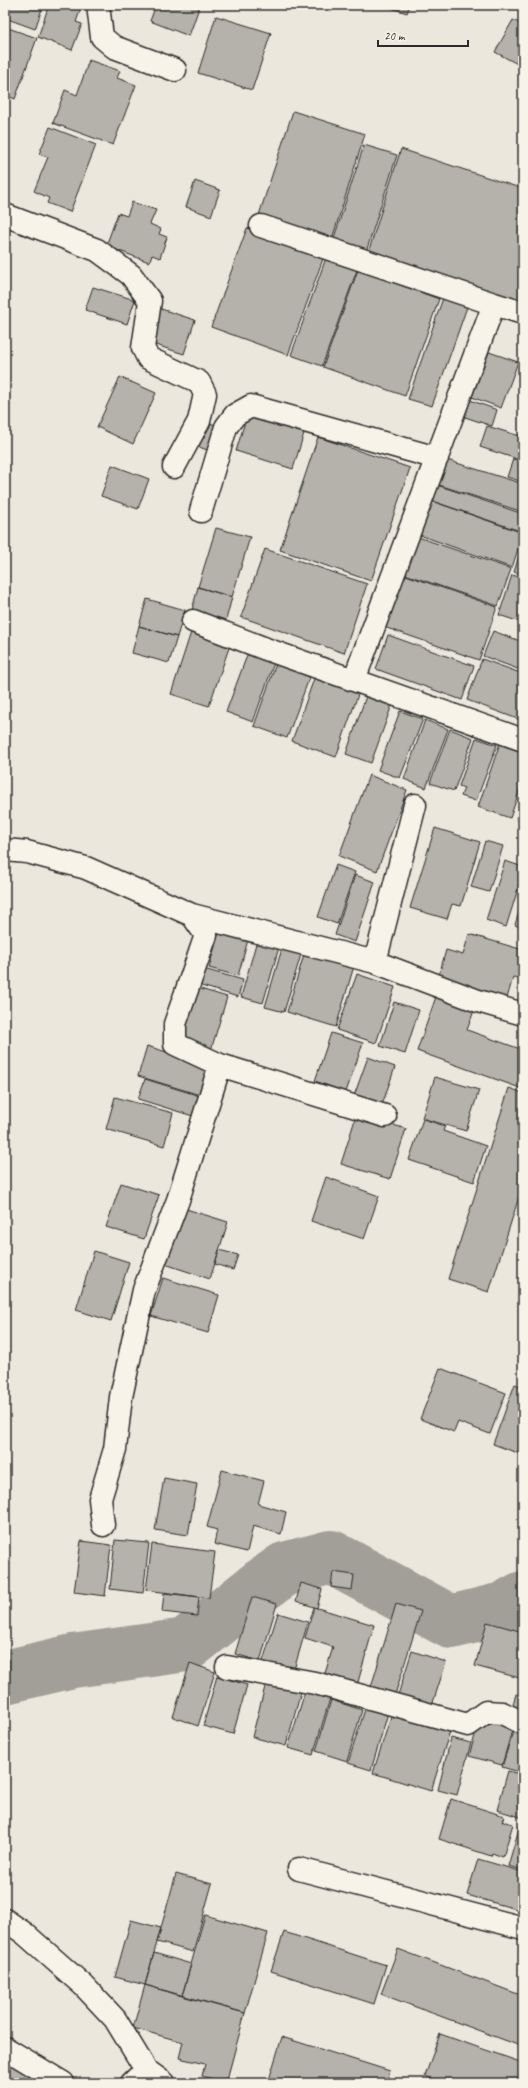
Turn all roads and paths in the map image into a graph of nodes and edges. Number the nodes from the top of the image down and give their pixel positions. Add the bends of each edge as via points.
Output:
1 (98, 5) edge
2 (174, 70) dead end
3 (5, 215) edge
4 (261, 226) dead end
5 (494, 304) junction
6 (523, 313) edge
7 (437, 458) junction
8 (174, 467) dead end
9 (201, 511) dead end
10 (193, 621) dead end
11 (354, 680) junction
12 (523, 740) edge
13 (415, 805) dead end
14 (5, 850) edge
15 (192, 915) junction
16 (374, 962) junction
17 (523, 1014) edge
18 (220, 1065) junction
19 (385, 1116) dead end
20 (103, 1525) dead end
21 (227, 1667) dead end
22 (523, 1723) edge
23 (299, 1869) dead end
24 (5, 1920) edge
25 (523, 1928) edge
26 (5, 2048) edge
27 (139, 2076) edge
28 (63, 2083) edge
29 (164, 2083) edge

1 - 2 street via 102,37 114,47
3 - 8 street via 97,250 131,275 150,301 143,348 148,358 198,382 205,394 199,421
4 - 5 street
5 - 6 street
5 - 7 street
7 - 9 street via 251,406 235,415 226,427
7 - 11 street
10 - 11 street
11 - 12 street
13 - 16 street
14 - 15 street via 27,852 86,868
15 - 16 street
15 - 18 street via 206,935 175,1024 175,1044
16 - 17 street via 478,1001
18 - 19 street
18 - 20 street via 178,1200 144,1290 121,1397 116,1449 100,1499
21 - 22 street via 315,1683 468,1725 486,1712 502,1713
23 - 25 street
24 - 27 street via 24,1933 84,1986 115,2019
26 - 28 street
27 - 29 street

